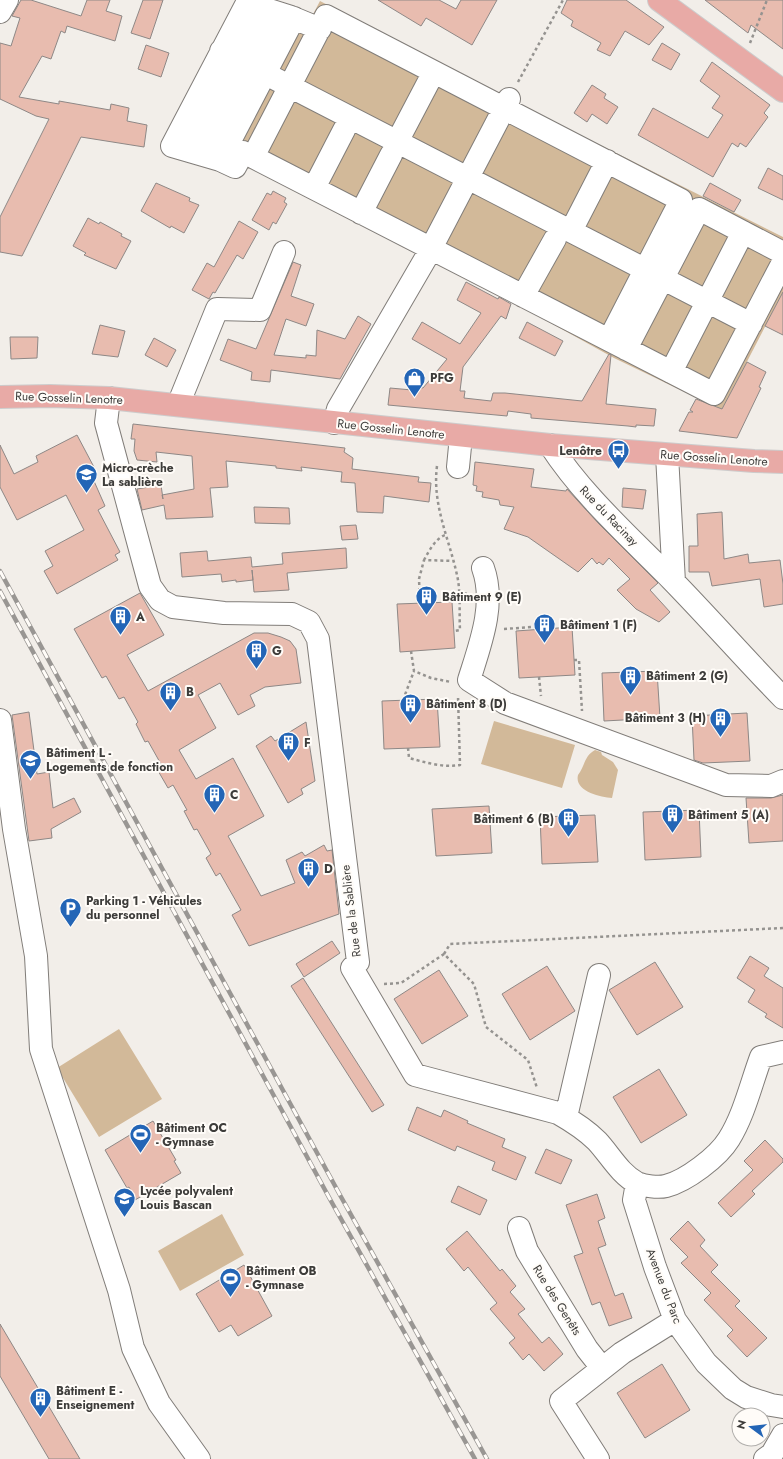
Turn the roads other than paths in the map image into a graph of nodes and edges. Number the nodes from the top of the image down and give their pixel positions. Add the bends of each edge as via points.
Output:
1 (7, 0) edge
2 (659, 0) edge
3 (0, 12) edge
4 (293, 19) junction
5 (257, 70) junction
6 (429, 82) dead end
7 (783, 91) edge
8 (506, 104) junction
9 (344, 130) dead end
10 (394, 149) junction
11 (248, 154) junction
12 (204, 155) junction
13 (607, 161) junction
14 (468, 178) junction
15 (314, 188) junction
16 (361, 213) junction
17 (743, 232) junction
18 (563, 235) junction
19 (431, 249) junction
20 (284, 252) dead end
21 (783, 253) edge
22 (783, 262) edge
23 (654, 274) junction
24 (523, 296) junction
25 (707, 302) junction
26 (751, 324) junction
27 (617, 344) junction
28 (671, 372) junction
29 (0, 397) edge
30 (109, 398) junction
31 (178, 405) junction
32 (334, 422) junction
33 (460, 436) junction
34 (550, 445) junction
35 (667, 455) junction
36 (783, 462) edge
37 (458, 467) dead end
38 (483, 568) dead end
39 (674, 582) junction
40 (783, 698) edge
41 (0, 720) edge
42 (783, 781) edge
43 (5, 797) edge
44 (7, 831) edge
45 (599, 975) dead end
46 (783, 1052) edge
47 (566, 1117) junction
48 (637, 1183) junction
49 (519, 1228) dead end
50 (675, 1320) junction
51 (602, 1368) junction
52 (783, 1407) edge
53 (783, 1435) edge
54 (199, 1459) edge
55 (598, 1459) edge
56 (765, 1459) edge

1 - 3 street
2 - 7 main road
4 - 5 street
4 - 5 street
4 - 5 street via 247,3
4 - 8 street via 326,16
5 - 10 street
5 - 11 street
5 - 12 street
5 - 12 street
6 - 10 street
8 - 13 street
8 - 14 street
9 - 15 street
10 - 14 street
10 - 16 street
11 - 12 street via 235,167
11 - 15 street
13 - 18 street
13 - 23 street via 681,200
14 - 18 street
14 - 19 street
15 - 16 street
16 - 19 street
17 - 21 street
17 - 23 street via 699,209
17 - 25 street
18 - 23 street
18 - 24 street
19 - 24 street
19 - 32 street via 338,408
20 - 31 street via 260,310 217,309
22 - 26 street
23 - 25 street
23 - 27 street
24 - 27 street
25 - 26 street
25 - 28 street
26 - 28 street via 714,394
27 - 28 street
29 - 30 main road, Rue Gosselin Lenotre
30 - 31 main road, Rue Gosselin Lenotre
30 - 47 street, Rue de la Sablière via 106,423 150,586 160,600 173,608 224,613 292,614 309,622 318,639 358,962 352,968 415,1075
31 - 32 main road, Rue Gosselin Lenotre
32 - 33 main road, Rue Gosselin Lenotre
33 - 34 main road, Rue Gosselin Lenotre
33 - 37 street
34 - 35 main road, Rue Gosselin Lenotre
34 - 39 street, Rue du Racinay via 579,486
35 - 36 main road, Rue Gosselin Lenotre
35 - 39 street
38 - 42 street via 488,590 483,630 469,680 505,703 726,786 771,786
39 - 40 street, Rue du Racinay
41 - 43 street
43 - 44 street
44 - 54 street via 36,956 41,1049 119,1290 133,1348 159,1403
45 - 47 street
46 - 48 street, Rue de la Sablière via 761,1057 738,1122 728,1140 713,1157 694,1172 670,1185 653,1187
47 - 48 street, Rue de la Sablière via 578,1124 622,1171
48 - 50 street, Avenue du Parc via 634,1200
49 - 51 street, Rue des Genêts via 527,1251 587,1349
50 - 51 street
50 - 52 street, Avenue du Parc via 706,1364 733,1389 746,1397
51 - 55 street via 561,1401
53 - 56 street via 772,1454

